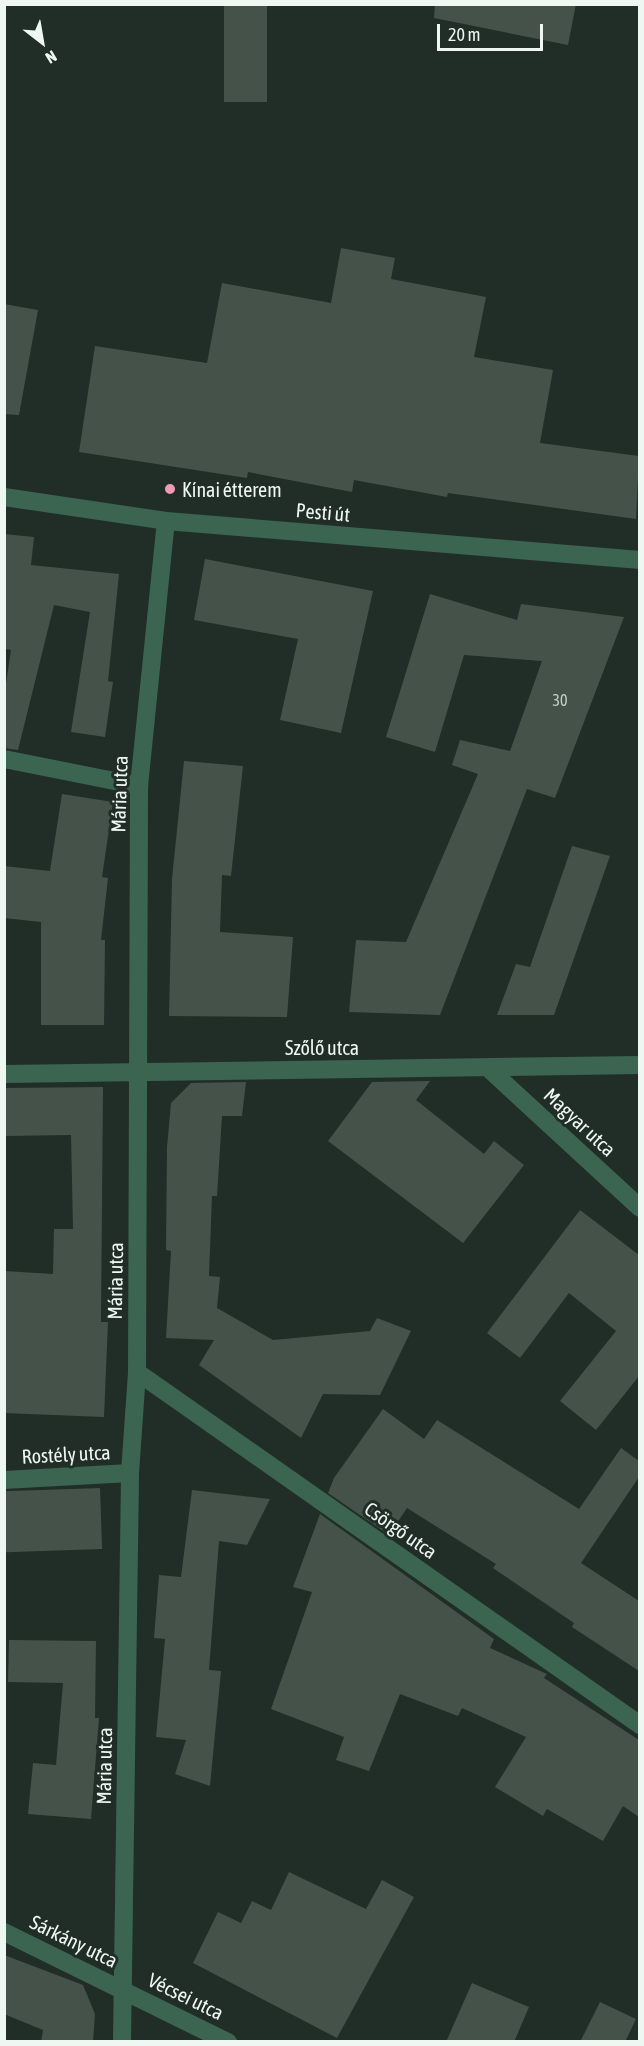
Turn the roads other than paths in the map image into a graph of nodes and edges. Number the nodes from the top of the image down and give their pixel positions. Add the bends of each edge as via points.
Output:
1 (4, 497) edge
2 (165, 522) junction
3 (639, 560) edge
4 (4, 759) edge
5 (139, 786) junction
6 (639, 1065) edge
7 (489, 1069) junction
8 (140, 1070) junction
9 (4, 1074) edge
10 (639, 1208) edge
11 (137, 1372) junction
12 (130, 1473) junction
13 (4, 1480) edge
14 (639, 1725) edge
15 (4, 1932) edge
16 (124, 1991) junction
17 (122, 2042) edge
18 (228, 2042) edge

1 - 2 street, Pesti út
2 - 3 street, Pesti út
2 - 5 street, Mária utca
4 - 5 street
5 - 8 street, Mária utca
6 - 7 street, Szőlő utca
7 - 8 street, Szőlő utca
7 - 10 street, Magyar utca
8 - 9 street, Szőlő utca
8 - 11 street, Mária utca
11 - 12 street, Mária utca
11 - 14 street, Csörgő utca
12 - 13 street, Rostély utca
12 - 16 street, Mária utca
15 - 16 street, Sárkány utca
16 - 17 street, Mária utca
16 - 18 street, Vécsei utca

